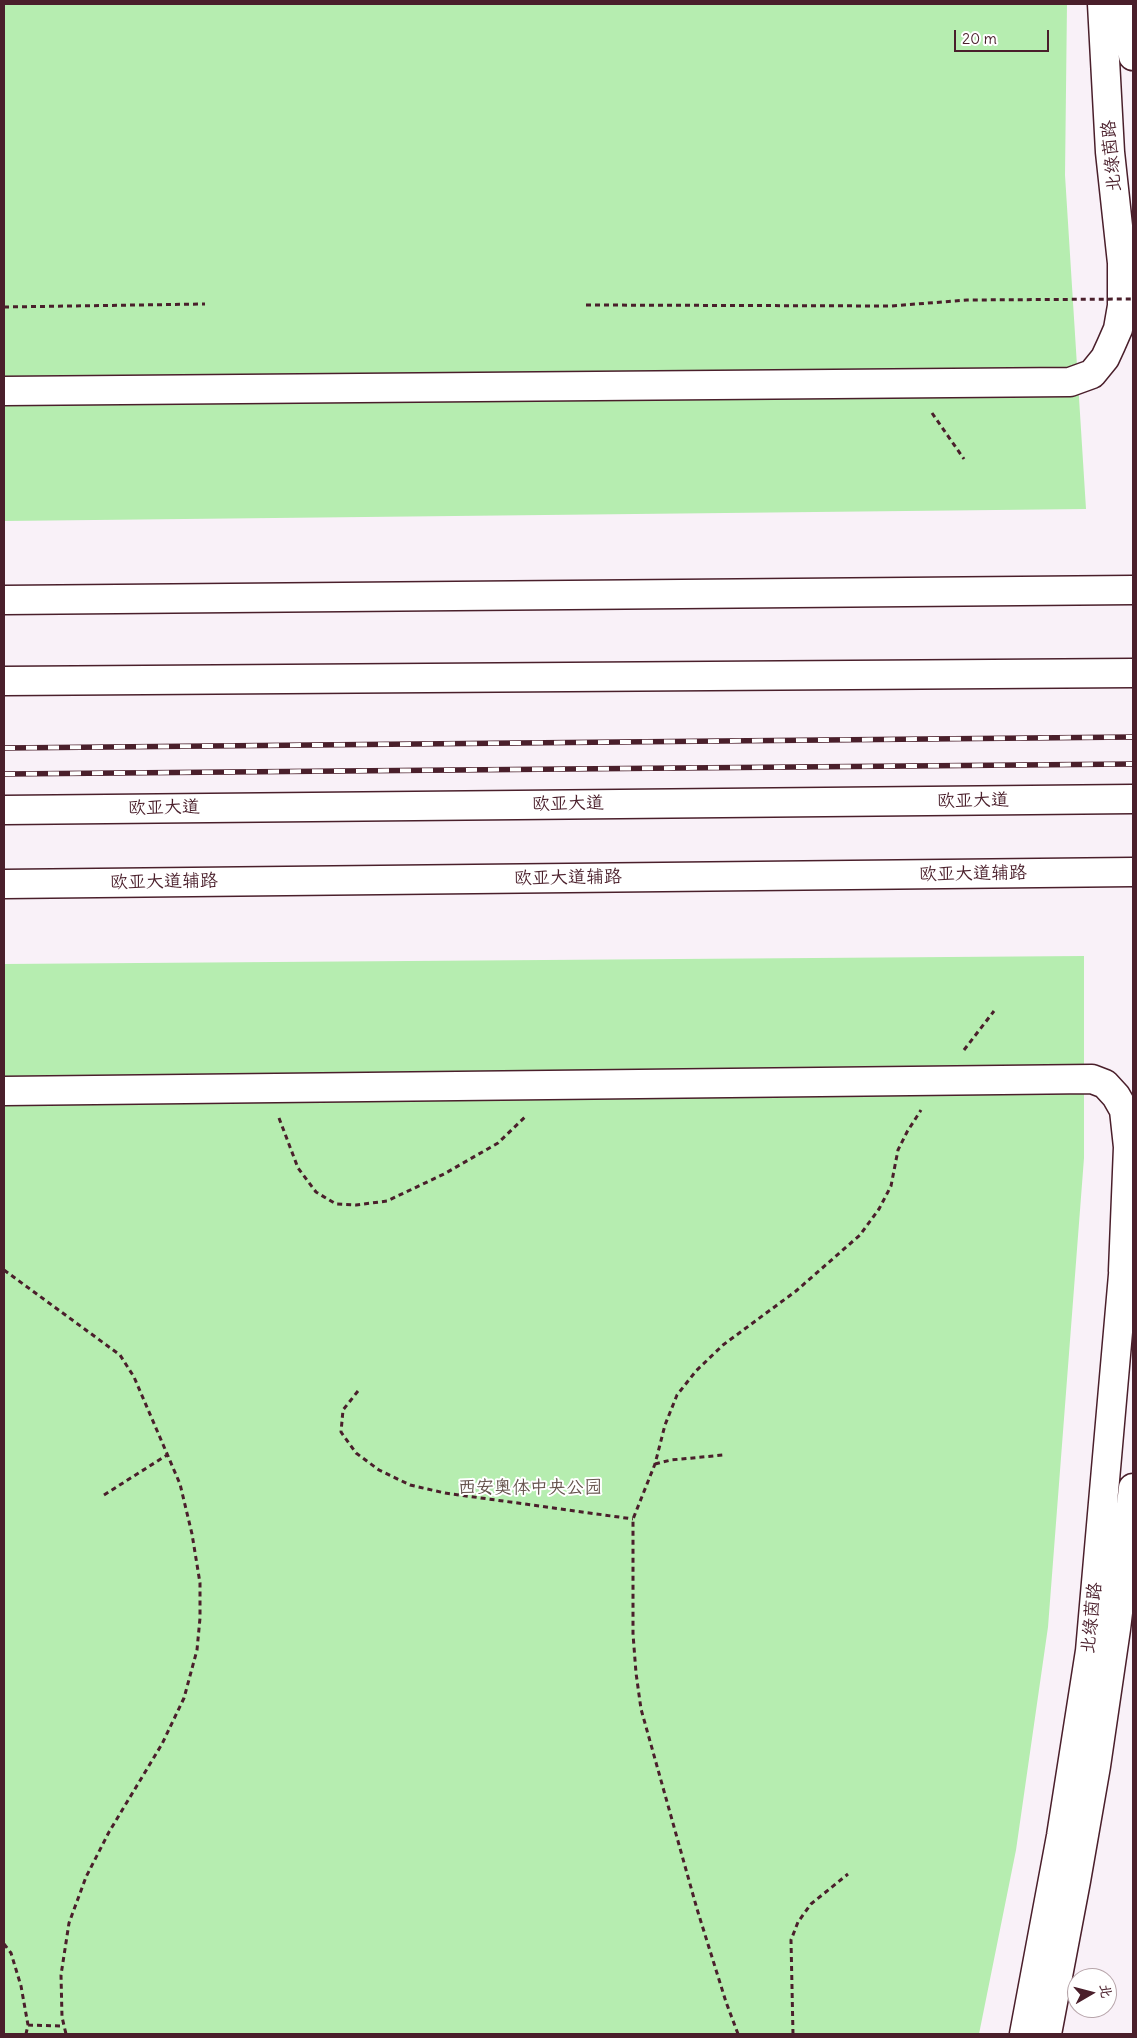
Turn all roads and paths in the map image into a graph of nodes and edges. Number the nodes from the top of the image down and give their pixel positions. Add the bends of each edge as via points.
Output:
1 (1102, 4) edge
2 (1127, 4) edge
3 (1133, 56) edge
4 (1122, 263) junction
5 (1133, 299) edge
6 (205, 304) dead end
7 (586, 305) dead end
8 (4, 307) edge
9 (1133, 307) edge
10 (913, 384) junction
11 (4, 390) edge
12 (964, 459) dead end
13 (1133, 590) edge
14 (4, 600) edge
15 (1133, 673) edge
16 (4, 681) edge
17 (1133, 799) edge
18 (4, 810) edge
19 (1133, 872) edge
20 (4, 884) edge
21 (994, 1012) dead end
22 (942, 1080) junction
23 (272, 1088) junction
24 (4, 1091) edge
25 (530, 1112) dead end
26 (1133, 1199) edge
27 (4, 1270) edge
28 (1123, 1271) junction
29 (358, 1392) dead end
30 (167, 1455) junction
31 (723, 1455) dead end
32 (655, 1464) junction
33 (1133, 1488) edge
34 (104, 1495) dead end
35 (634, 1519) junction
36 (848, 1874) dead end
37 (4, 1944) edge
38 (28, 2025) junction
39 (65, 2026) junction
40 (26, 2034) edge
41 (66, 2034) edge
42 (738, 2034) edge
43 (793, 2034) edge
44 (1024, 2034) edge
45 (1047, 2034) edge

1 - 4 street, 北绿茵路 via 1110,152
2 - 3 street
4 - 9 street, 北绿茵路
4 - 10 street via 1122,306 1118,329 1105,358 1092,374 1070,382
5 - 7 path, bridge via 967,300 891,306
6 - 8 path
10 - 11 street
10 - 12 path
13 - 14 street
15 - 16 street
17 - 18 street, 欧亚大道
19 - 20 street, 欧亚大道辅路
21 - 22 path
22 - 23 street
22 - 28 street via 1092,1079 1105,1084 1124,1110 1128,1148
22 - 32 path via 907,1132 898,1150 891,1186 860,1236 696,1371 677,1395 664,1425
23 - 24 street
23 - 25 path via 281,1124 298,1168 316,1192 336,1204 387,1201 444,1174 498,1143
26 - 28 street, 北绿茵路
27 - 30 path via 120,1354 134,1377
28 - 44 street, 北绿茵路 via 1090,1651 1061,1836
29 - 35 path via 343,1410 341,1432 356,1453 379,1470 410,1485 445,1493
30 - 34 path
30 - 39 path via 180,1484 200,1583 197,1650 184,1698 162,1744 86,1876 69,1924 61,1976
31 - 32 path
32 - 35 path
33 - 45 street, 北绿茵路 via 1096,1766
35 - 42 path via 633,1634 642,1709 697,1909
36 - 43 path via 811,1904 798,1922 791,1940
37 - 38 path via 11,1953 21,1986
38 - 39 path
38 - 40 path
39 - 41 path

